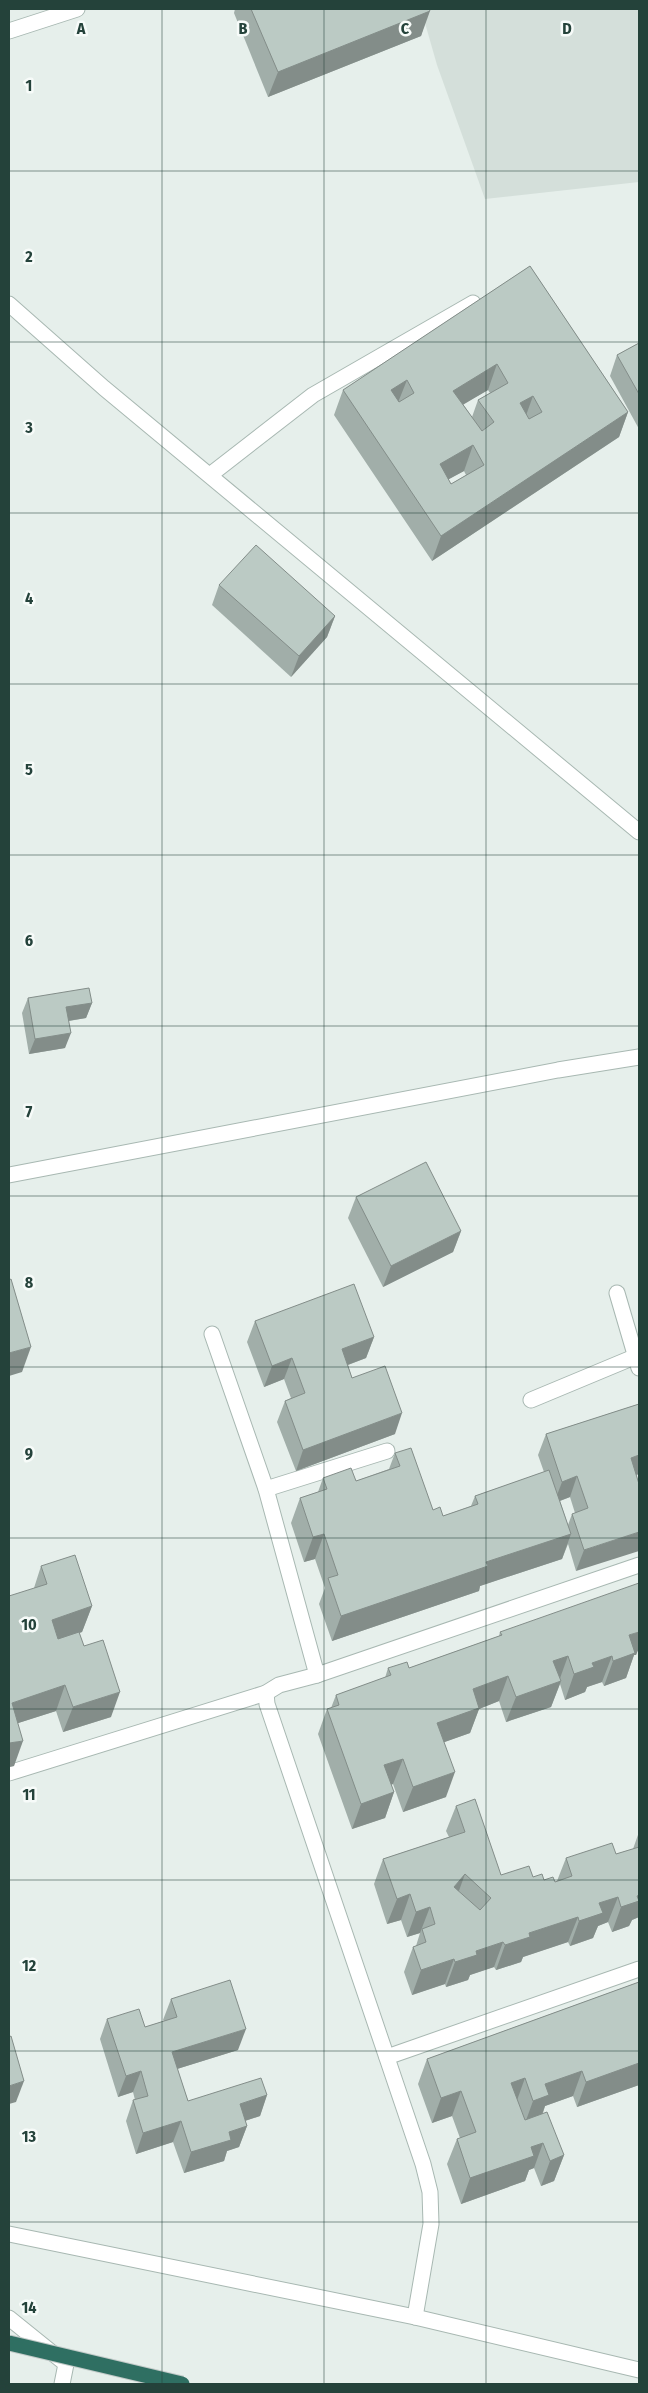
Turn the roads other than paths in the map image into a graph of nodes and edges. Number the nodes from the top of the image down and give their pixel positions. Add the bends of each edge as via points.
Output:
1 (77, 9) edge
2 (9, 31) edge
3 (473, 303) edge
4 (9, 304) edge
5 (210, 476) junction
6 (639, 832) edge
7 (639, 1057) edge
8 (9, 1175) edge
9 (616, 1293) dead end
10 (212, 1334) dead end
11 (638, 1360) edge
12 (531, 1400) dead end
13 (386, 1451) dead end
14 (266, 1489) junction
15 (639, 1565) edge
16 (317, 1675) junction
17 (266, 1692) junction
18 (9, 1773) edge
19 (639, 1969) edge
20 (387, 2057) junction
21 (9, 2234) edge
22 (415, 2317) junction
23 (9, 2318) edge
24 (9, 2343) edge
25 (639, 2370) edge
26 (62, 2384) edge
27 (182, 2384) edge

1 - 2 street
3 - 5 street via 313,395
4 - 5 street
5 - 6 street
7 - 8 street
9 - 11 street
10 - 14 street
11 - 12 street
13 - 14 street
14 - 16 street
15 - 16 street
16 - 17 street via 279,1685
17 - 18 street
17 - 20 street via 267,1704
19 - 20 street
20 - 22 street via 430,2192 431,2224
21 - 22 street
22 - 25 street
23 - 26 street via 66,2364
24 - 27 highway, bridge

